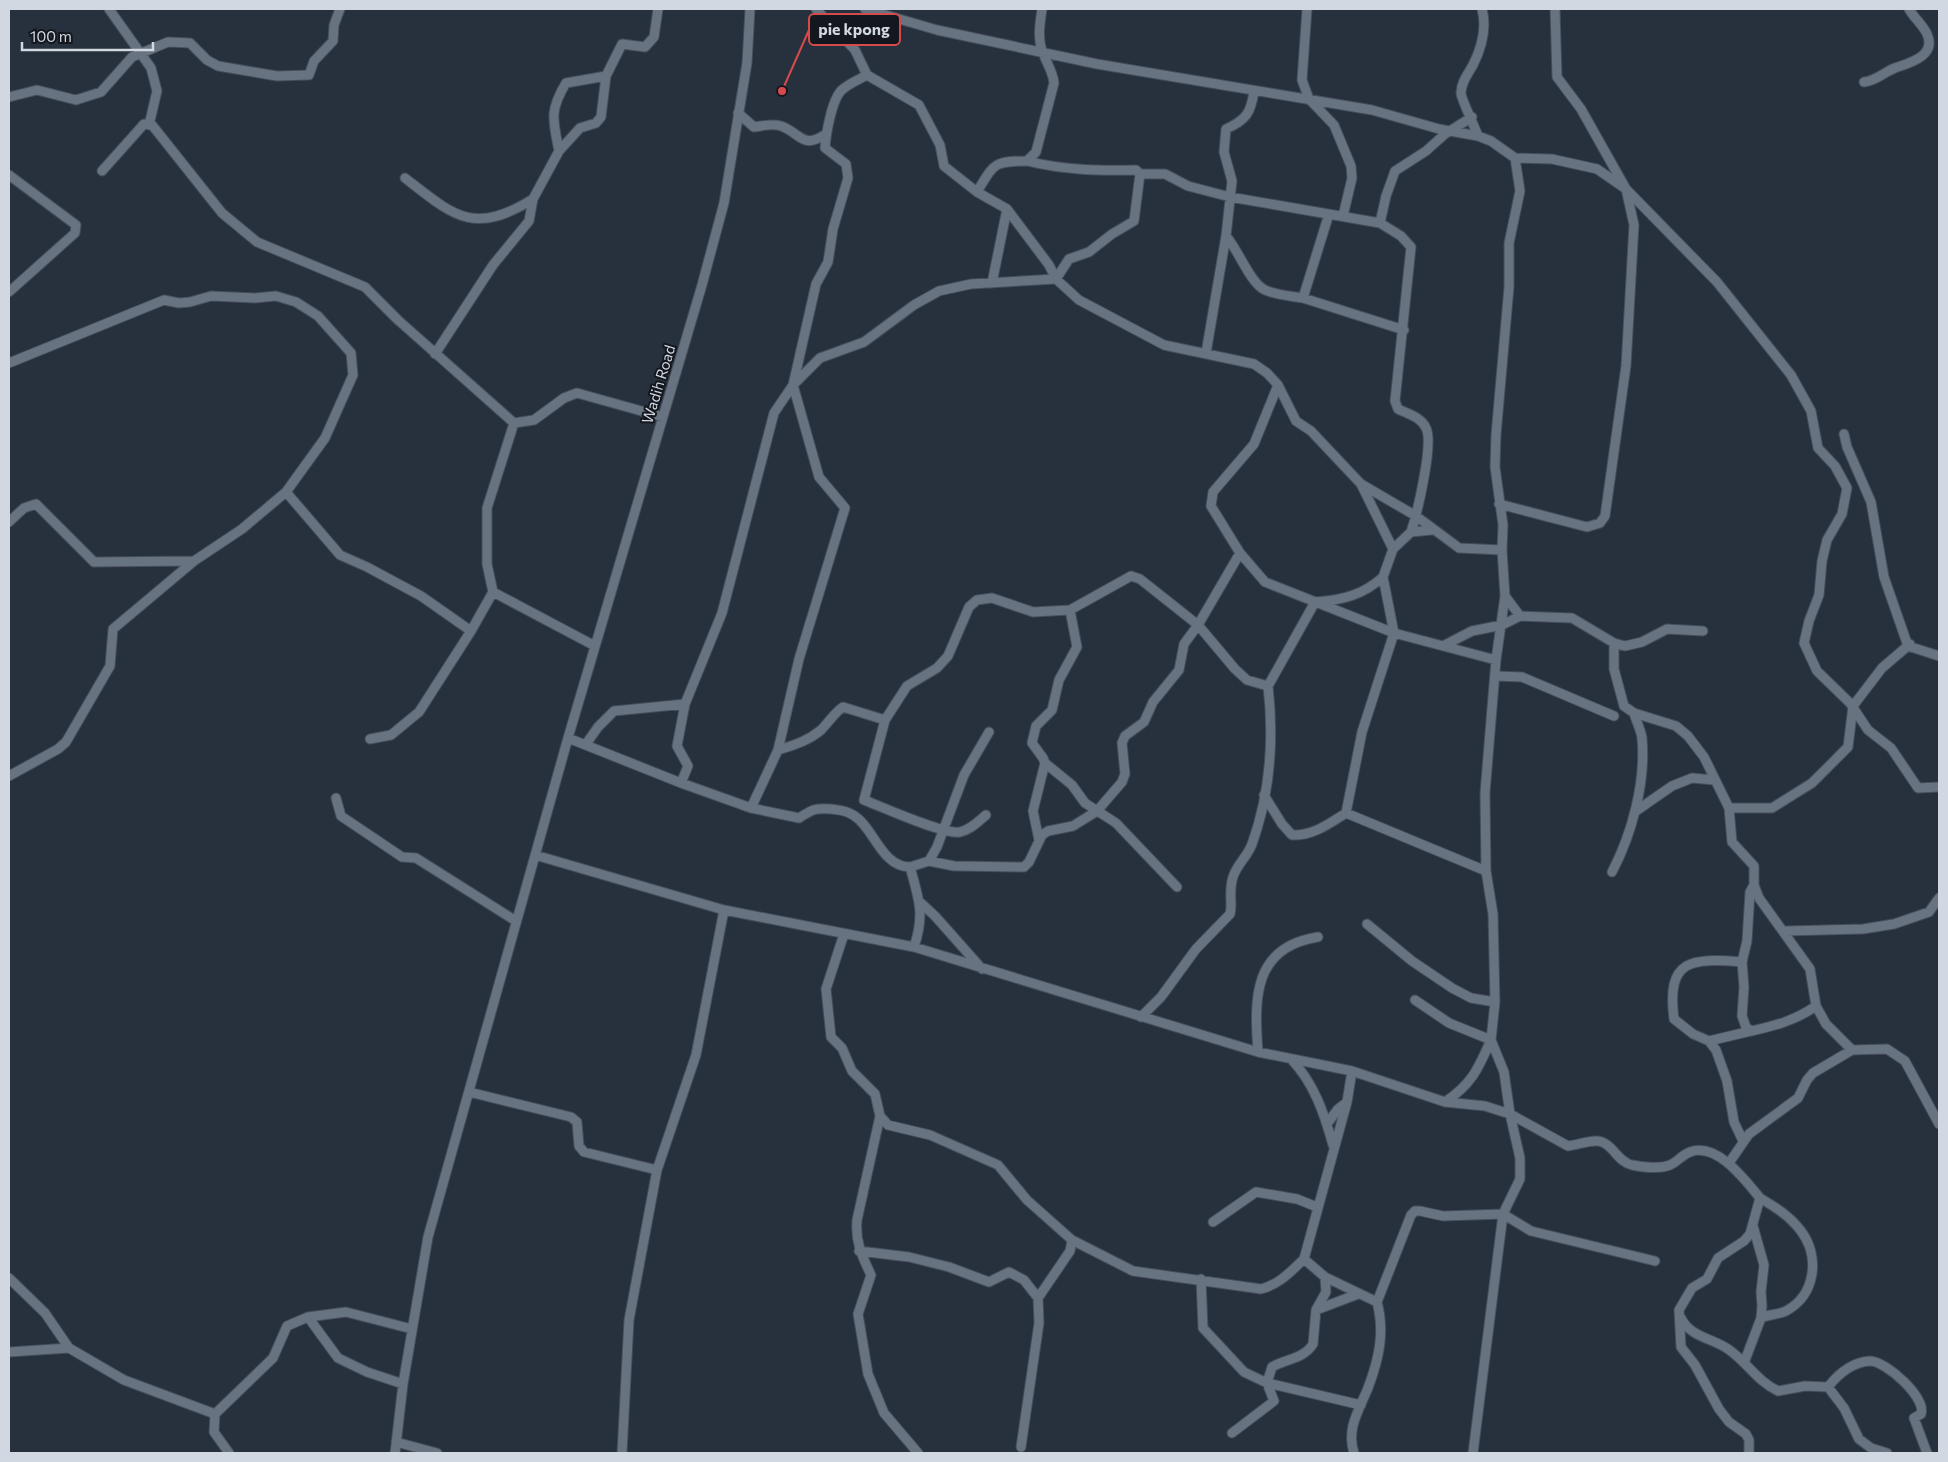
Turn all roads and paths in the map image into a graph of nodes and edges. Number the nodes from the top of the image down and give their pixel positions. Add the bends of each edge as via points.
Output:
1 (109, 9) edge
2 (340, 9) edge
3 (658, 9) edge
4 (750, 9) edge
5 (816, 9) edge
6 (865, 9) edge
7 (1042, 9) edge
8 (1307, 9) edge
9 (1482, 9) edge
10 (1555, 9) edge
11 (1909, 9) edge
12 (1042, 51) junction
13 (142, 54) junction
14 (867, 75) junction
15 (606, 76) junction
16 (1864, 82) dead end
17 (1254, 92) junction
18 (9, 97) edge
19 (1309, 99) junction
20 (738, 113) junction
21 (1472, 117) junction
22 (149, 124) junction
23 (1452, 130) junction
24 (826, 134) junction
25 (1478, 136) junction
26 (560, 151) junction
27 (1515, 158) junction
28 (1027, 161) junction
29 (102, 172) dead end
30 (1140, 174) junction
31 (9, 175) edge
32 (405, 178) dead end
33 (1626, 189) junction
34 (977, 192) junction
35 (1230, 197) junction
36 (532, 199) junction
37 (1007, 209) junction
38 (1329, 214) junction
39 (1343, 216) junction
40 (1380, 224) junction
41 (1226, 236) junction
42 (1056, 279) junction
43 (992, 284) junction
44 (9, 292) edge
45 (1303, 298) junction
46 (1404, 330) junction
47 (1206, 353) junction
48 (435, 354) junction
49 (10, 359) edge
50 (1278, 384) junction
51 (793, 385) junction
52 (663, 416) junction
53 (514, 423) junction
54 (1844, 434) dead end
55 (1361, 484) junction
56 (286, 492) junction
57 (1499, 504) junction
58 (1416, 516) junction
59 (9, 522) edge
60 (1432, 530) junction
61 (1411, 532) junction
62 (1393, 549) junction
63 (1502, 550) junction
64 (1240, 553) junction
65 (194, 561) junction
66 (1384, 577) junction
67 (493, 592) junction
68 (1505, 596) junction
69 (1316, 602) junction
70 (1070, 610) junction
71 (1520, 616) junction
72 (1198, 625) junction
73 (1502, 625) junction
74 (470, 631) junction
75 (1703, 631) dead end
76 (1394, 633) junction
77 (1614, 643) junction
78 (1909, 645) junction
79 (595, 646) junction
80 (1443, 646) junction
81 (1939, 656) edge
82 (1496, 660) junction
83 (1495, 676) junction
84 (1268, 686) junction
85 (685, 704) junction
86 (1853, 706) junction
87 (1634, 713) junction
88 (1614, 716) dead end
89 (884, 720) junction
90 (989, 732) dead end
91 (568, 738) junction
92 (370, 739) dead end
93 (586, 744) junction
94 (778, 750) junction
95 (1045, 763) junction
96 (9, 776) edge
97 (1714, 780) junction
98 (681, 783) junction
99 (1939, 788) edge
100 (1264, 795) junction
101 (336, 798) dead end
102 (864, 800) junction
103 (751, 808) junction
104 (1729, 808) junction
105 (1097, 811) junction
106 (1636, 811) junction
107 (1346, 813) junction
108 (855, 815) junction
109 (986, 815) dead end
110 (944, 830) junction
111 (1039, 840) junction
112 (536, 856) junction
113 (928, 861) junction
114 (910, 867) junction
115 (1486, 871) junction
116 (1612, 872) dead end
117 (1754, 885) junction
118 (1177, 886) dead end
119 (1939, 898) edge
120 (921, 904) junction
121 (724, 910) junction
122 (516, 921) junction
123 (1367, 924) dead end
124 (1785, 932) junction
125 (844, 934) junction
126 (1318, 937) dead end
127 (914, 947) junction
128 (1742, 962) junction
129 (982, 970) junction
130 (1415, 1000) dead end
131 (1495, 1002) junction
132 (1816, 1006) junction
133 (1742, 1016) junction
134 (1141, 1017) junction
135 (1751, 1031) junction
136 (1732, 1034) junction
137 (1491, 1040) junction
138 (1709, 1041) junction
139 (1852, 1050) junction
140 (1258, 1052) junction
141 (1290, 1059) junction
142 (1352, 1071) junction
143 (470, 1092) junction
144 (1347, 1102) junction
145 (1445, 1102) junction
146 (1510, 1114) junction
147 (880, 1116) junction
148 (1327, 1124) junction
149 (1939, 1124) edge
150 (1743, 1142) junction
151 (1333, 1145) junction
152 (1729, 1163) junction
153 (657, 1170) junction
154 (1760, 1198) junction
155 (1317, 1208) junction
156 (1503, 1214) junction
157 (1212, 1222) dead end
158 (1753, 1226) junction
159 (1072, 1240) junction
160 (859, 1251) junction
161 (1304, 1259) junction
162 (1655, 1262) dead end
163 (1325, 1277) junction
164 (9, 1278) edge
165 (1201, 1279) junction
166 (1358, 1294) junction
167 (1038, 1298) junction
168 (1377, 1302) junction
169 (1316, 1310) junction
170 (1679, 1310) junction
171 (308, 1317) junction
172 (1761, 1318) junction
173 (412, 1329) junction
174 (68, 1348) junction
175 (9, 1352) edge
176 (1744, 1363) junction
177 (1267, 1383) junction
178 (403, 1384) junction
179 (1828, 1387) junction
180 (1289, 1388) junction
181 (1274, 1401) junction
182 (1361, 1405) junction
183 (215, 1414) junction
184 (1232, 1434) dead end
185 (396, 1442) junction
186 (1021, 1447) dead end
187 (229, 1453) edge
188 (395, 1453) edge
189 (437, 1453) edge
190 (622, 1453) edge
191 (918, 1453) edge
192 (1354, 1453) edge
193 (1472, 1453) edge
194 (1749, 1453) edge
195 (1887, 1453) edge
196 (1927, 1453) edge

1 - 13 street
2 - 13 street via 335,20 333,41 314,61 308,75 268,75 218,66 190,43 168,42
3 - 15 street via 654,37 645,47 622,44
4 - 20 street, Wadih Road via 747,63
5 - 14 street via 855,50
6 - 12 street via 937,30
7 - 12 street via 1039,29
8 - 19 street via 1302,80
9 - 21 street via 1484,34 1461,93
10 - 33 street via 1557,77 1581,109
11 - 16 street via 1927,33 1929,44 1926,52 1909,65
12 - 17 street
12 - 28 street via 1054,83 1036,152
13 - 18 street via 132,57 101,92 76,100 37,90
13 - 22 street via 151,68 157,91
14 - 24 street via 842,90
14 - 34 street via 919,105 940,144 944,166
15 - 26 street via 601,117 596,123 580,128
15 - 26 street via 566,83 554,102 553,122
17 - 19 street
17 - 35 street via 1252,106 1242,122 1226,129 1224,152 1232,181
19 - 23 street via 1372,110
19 - 39 street via 1334,125 1351,166 1352,178
20 - 24 street via 754,127 782,126 802,140 815,142
20 - 52 street, Wadih Road via 724,203
21 - 23 street
21 - 25 street
22 - 29 street via 144,124
22 - 48 street via 222,213 257,242 365,286
23 - 25 street
23 - 40 street via 1395,171 1387,190
24 - 51 street via 825,148 846,164 848,178 833,229 828,262 816,284
25 - 27 street
26 - 36 street
27 - 33 street via 1552,159 1597,168
27 - 57 street via 1520,191 1510,243 1506,340 1496,435
28 - 30 street via 1074,170 1136,170
28 - 34 street via 1007,161 993,166
30 - 35 street via 1165,174 1188,186
30 - 42 street via 1134,221 1088,252 1069,259
31 - 44 street via 76,225 76,233
32 - 36 street via 450,213 483,220 499,217
33 - 57 street via 1634,225 1626,366 1605,516 1600,523 1587,527
33 - 86 street via 1717,282 1791,375 1811,411 1818,448 1835,466 1847,488 1842,514 1827,540 1820,595 1804,643 1817,670
34 - 37 street
35 - 38 street
35 - 41 street
36 - 48 street via 529,221 493,265
37 - 42 street
37 - 43 street
38 - 39 street
38 - 45 street
39 - 40 street
40 - 46 street via 1401,236 1411,247
41 - 45 street via 1263,290
41 - 47 street
42 - 43 street
42 - 47 street via 1079,300 1164,345
43 - 51 street via 965,285 939,291 864,342 820,358
45 - 46 street
46 - 58 street via 1395,401 1398,409 1418,418 1430,440
47 - 50 street via 1254,364
48 - 53 street
49 - 56 street via 164,300 178,303 210,296 276,296 296,302 318,316 351,353 353,375 325,438
50 - 55 street via 1296,421 1311,431
50 - 64 street via 1254,444 1213,492 1212,506
51 - 85 street via 774,413 722,613
51 - 94 street via 818,477 845,508 799,659
52 - 53 street via 577,393 564,398 534,420
52 - 79 street, Wadih Road
53 - 67 street via 487,508 487,564
54 - 78 street via 1871,502 1884,577
55 - 58 street
55 - 62 street
56 - 65 street via 242,530
56 - 74 street via 340,555 421,596
57 - 63 street via 1504,525
58 - 60 street
58 - 61 street
59 - 65 street via 24,508 36,504 94,562
60 - 61 street
60 - 63 street via 1459,548
61 - 62 street
62 - 66 street
63 - 68 street
64 - 69 street via 1266,582
64 - 72 street
65 - 96 street via 113,629 110,666 66,742
66 - 69 street via 1358,594 1340,600
66 - 76 street
67 - 74 street
67 - 79 street
68 - 71 street
68 - 73 street
69 - 76 street
69 - 84 street
70 - 72 street via 1131,576 1140,579
70 - 89 street via 1033,612 992,598 977,600 969,607 948,656 937,668 907,686
70 - 95 street via 1077,647 1059,680 1052,710 1036,726 1033,734 1032,743
71 - 73 street
71 - 77 street via 1572,618
72 - 84 street via 1246,680
72 - 105 street via 1184,644 1179,670 1153,702 1144,722 1125,736 1122,743 1122,782
73 - 80 street via 1472,631
73 - 82 street
74 - 92 street via 419,712 391,735
75 - 77 street via 1667,629 1642,642 1625,646
76 - 80 street
76 - 107 street via 1362,732
77 - 87 street via 1614,670 1619,694 1624,706
78 - 81 street
78 - 86 street via 1882,668
79 - 91 street, Wadih Road
80 - 82 street
82 - 83 street
83 - 88 street via 1522,677
83 - 115 street via 1485,793
84 - 100 street via 1272,719 1270,770
85 - 93 street via 614,711
85 - 98 street via 677,746 688,766
86 - 99 street via 1868,730 1891,748 1918,788
86 - 104 street via 1848,747 1812,783 1772,808
87 - 97 street via 1681,729 1704,757
87 - 106 street via 1642,738
89 - 94 street via 843,707 803,743
89 - 102 street
90 - 110 street via 964,775
91 - 93 street
91 - 112 street, Wadih Road
93 - 98 street
94 - 103 street
95 - 105 street
95 - 111 street via 1033,811
97 - 104 street
97 - 106 street via 1692,778 1672,786
98 - 103 street
100 - 107 street via 1292,834 1302,835 1324,827
100 - 134 street via 1251,846 1240,861 1229,890 1230,914 1196,949 1161,997
101 - 122 street via 341,816 402,857 416,858
102 - 108 street
102 - 110 street
103 - 108 street via 799,818 815,808 843,810
104 - 117 street via 1732,842 1754,866
105 - 111 street via 1073,826 1048,831
105 - 118 street via 1116,823
106 - 116 street via 1625,847
107 - 115 street
108 - 114 street via 892,861 901,867
109 - 110 street via 972,827 959,832
110 - 113 street
111 - 113 street via 1024,866 962,866
112 - 121 street
112 - 122 street, Wadih Road
113 - 114 street
114 - 120 street
115 - 131 street via 1493,914
117 - 124 street via 1773,919
117 - 128 street via 1750,892 1748,941
119 - 124 street via 1929,912 1894,924
120 - 127 street via 919,932
120 - 129 street
121 - 125 street
121 - 153 street via 696,1055
122 - 143 street, Wadih Road
123 - 131 street via 1452,988 1471,998
124 - 132 street via 1810,969
125 - 127 street
125 - 147 street via 826,989 831,1038 842,1048 852,1071 875,1094
126 - 140 street via 1289,945 1270,960 1263,971 1257,1004
127 - 129 street
128 - 133 street
128 - 138 street via 1712,959 1692,962 1685,966 1673,986 1674,1019 1693,1034
129 - 134 street
130 - 137 street via 1449,1024
131 - 137 street
132 - 135 street via 1801,1017
132 - 139 street via 1826,1024
133 - 135 street
133 - 136 street
134 - 140 street
135 - 136 street
136 - 138 street
137 - 145 street via 1476,1074 1463,1090
137 - 146 street via 1504,1072
138 - 150 street via 1720,1059 1734,1122
139 - 149 street via 1887,1049 1905,1061
139 - 150 street via 1813,1073 1798,1098
140 - 141 street
141 - 142 street
141 - 148 street via 1306,1075
142 - 144 street
142 - 145 street
143 - 153 street via 571,1117 577,1122 579,1146 584,1152
143 - 173 street, Wadih Road via 428,1237
144 - 148 street
144 - 151 street
145 - 146 street via 1485,1106
146 - 152 street via 1568,1146 1591,1142 1606,1144 1632,1165 1670,1165 1696,1151
146 - 156 street via 1520,1158 1520,1178
147 - 159 street via 888,1125 930,1135 998,1165 1027,1200
147 - 160 street via 857,1220 855,1236
148 - 151 street
150 - 152 street
151 - 155 street
152 - 154 street
153 - 190 street via 629,1320
154 - 158 street
154 - 172 street via 1780,1210 1802,1232 1813,1264 1812,1280 1797,1303 1787,1310
155 - 157 street via 1297,1199 1256,1192
155 - 161 street
156 - 162 street via 1531,1231
156 - 168 street via 1443,1216 1415,1211
156 - 193 street
158 - 170 street via 1744,1241 1718,1258 1707,1278 1692,1288
158 - 172 street via 1764,1265
159 - 165 street via 1133,1271
159 - 167 street via 1070,1251
160 - 167 street via 909,1257 989,1282 1008,1272 1024,1280
160 - 191 street via 871,1275 858,1314 868,1374 884,1413
161 - 163 street
161 - 165 street via 1275,1285 1260,1289
163 - 166 street
163 - 169 street via 1326,1292
164 - 174 street via 45,1313
165 - 177 street via 1203,1328 1244,1372
166 - 168 street
166 - 169 street
167 - 186 street via 1039,1323
168 - 182 street via 1382,1338
169 - 177 street via 1310,1349 1272,1367
170 - 176 street via 1685,1327 1726,1348
170 - 194 street via 1681,1346 1719,1410 1746,1434
171 - 173 street via 346,1312
171 - 178 street via 338,1358
171 - 183 street via 287,1326 273,1358
172 - 176 street
173 - 178 street, Wadih Road
174 - 175 street
174 - 183 street via 124,1380
176 - 179 street via 1760,1380 1778,1391 1805,1386
177 - 180 street
177 - 181 street
178 - 185 street, Wadih Road
179 - 195 street via 1844,1408 1860,1439 1871,1448
179 - 196 street via 1847,1367 1872,1361 1879,1363 1908,1386 1920,1401 1923,1410 1914,1418
180 - 181 street
180 - 182 street
181 - 184 street
182 - 192 street via 1351,1429 1350,1442
183 - 187 street via 214,1432
185 - 188 street, Wadih Road
185 - 189 street

